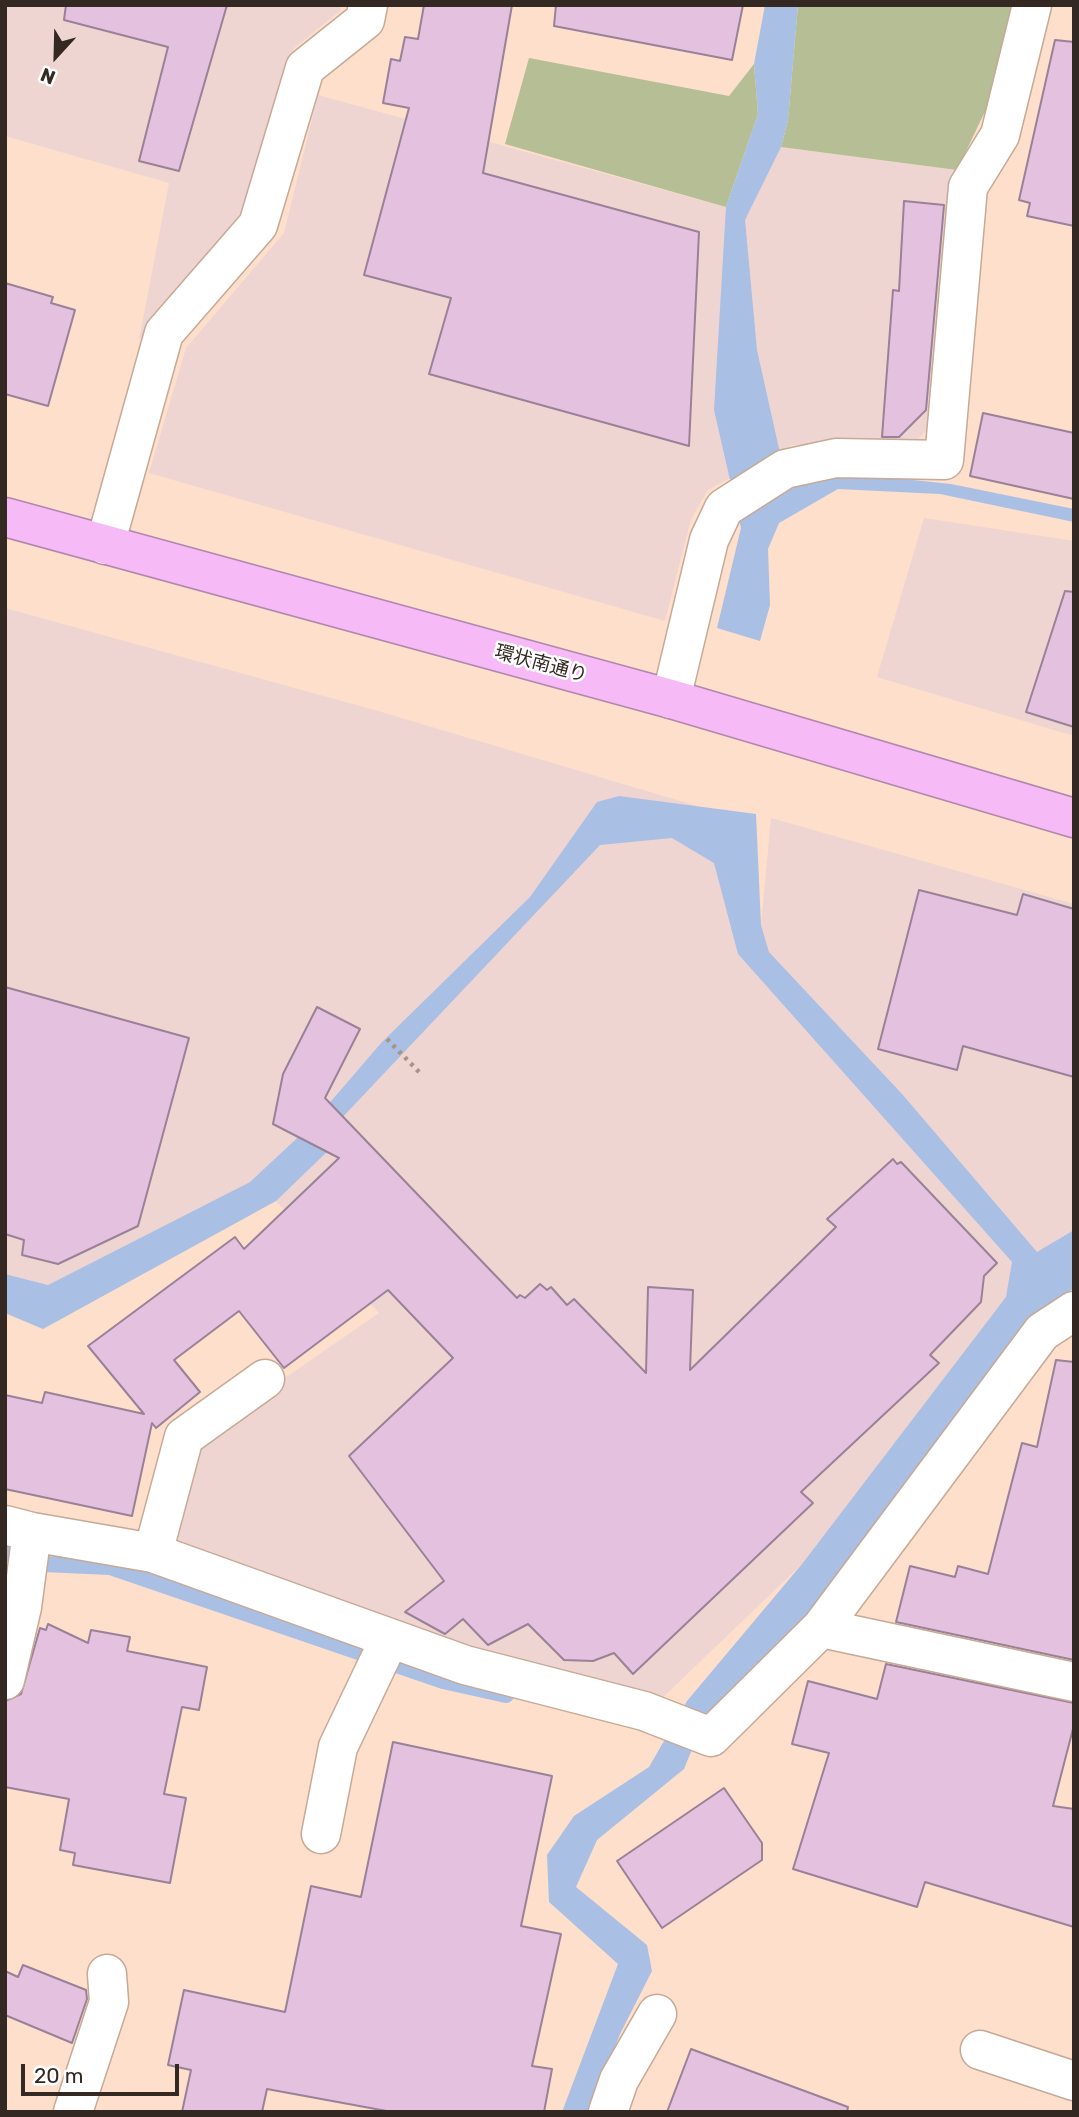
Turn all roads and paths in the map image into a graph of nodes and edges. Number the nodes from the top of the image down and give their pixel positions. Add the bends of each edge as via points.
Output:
1 (368, 5) edge
2 (1032, 5) edge
3 (5, 517) edge
4 (105, 545) junction
5 (671, 699) junction
6 (1074, 818) edge
7 (387, 1039) dead end
8 (421, 1073) dead end
9 (1074, 1311) edge
10 (265, 1379) dead end
11 (19, 1529) edge
12 (153, 1553) junction
13 (821, 1628) junction
14 (383, 1652) junction
15 (5, 1680) edge
16 (1074, 1682) edge
17 (321, 1834) dead end
18 (107, 1974) dead end
19 (657, 2014) dead end
20 (980, 2050) dead end
21 (1074, 2081) edge
22 (73, 2112) edge
23 (608, 2112) edge

1 - 4 street via 365,20 304,68 258,225 164,333
2 - 5 street via 1000,135 968,187 944,460 836,458 785,469 724,508 709,540
3 - 4 highway, 環状南通り
4 - 5 highway, 環状南通り
5 - 6 highway, 環状南通り
7 - 8 path
9 - 13 street via 1042,1332
10 - 12 street via 184,1437
11 - 12 street
11 - 15 street via 26,1572
12 - 14 street
13 - 14 street via 711,1737 644,1711 465,1665
13 - 16 street
14 - 17 street via 338,1747
18 - 22 street via 109,2002
19 - 23 street via 619,2080
20 - 21 street

